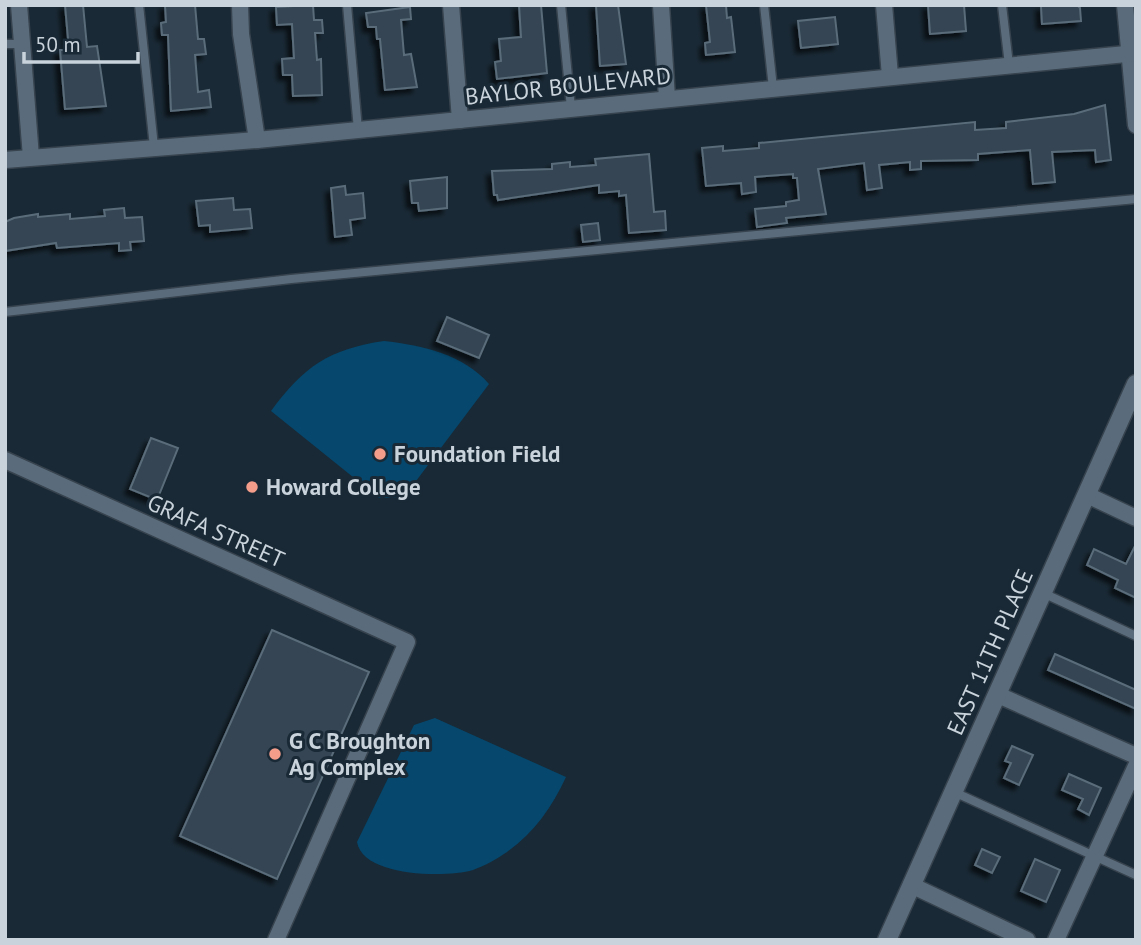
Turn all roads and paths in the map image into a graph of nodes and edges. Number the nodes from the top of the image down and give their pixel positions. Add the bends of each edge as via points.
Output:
1 (19, 5) edge
2 (139, 5) edge
3 (240, 5) edge
4 (347, 5) edge
5 (450, 5) edge
6 (561, 5) edge
7 (661, 5) edge
8 (764, 5) edge
9 (884, 5) edge
10 (1002, 5) edge
11 (1125, 5) edge
12 (5, 44) edge
13 (22, 44) junction
14 (1132, 53) edge
15 (1009, 65) junction
16 (890, 76) junction
17 (774, 88) junction
18 (667, 98) junction
19 (571, 108) junction
20 (460, 120) junction
21 (1136, 125) edge
22 (358, 130) junction
23 (257, 140) junction
24 (154, 147) junction
25 (31, 157) junction
26 (5, 160) edge
27 (1136, 200) edge
28 (5, 312) edge
29 (1134, 395) edge
30 (5, 460) edge
31 (1087, 495) junction
32 (1136, 518) edge
33 (1043, 593) junction
34 (1136, 636) edge
35 (998, 695) junction
36 (1136, 756) edge
37 (1136, 766) edge
38 (954, 792) junction
39 (1094, 856) junction
40 (1136, 875) edge
41 (911, 885) junction
42 (276, 940) edge
43 (887, 940) edge
44 (1027, 940) edge
45 (1056, 940) edge

1 - 13 street
2 - 24 lane
3 - 23 street
4 - 22 lane
5 - 20 street
6 - 19 lane
7 - 18 street
8 - 17 lane
9 - 16 street
10 - 15 lane
11 - 14 street
12 - 13 lane
13 - 25 street
14 - 15 street, BAYLOR BOULEVARD
14 - 21 street
15 - 16 street, BAYLOR BOULEVARD
16 - 17 street, BAYLOR BOULEVARD
17 - 18 street, BAYLOR BOULEVARD
18 - 19 street, BAYLOR BOULEVARD
19 - 20 street, BAYLOR BOULEVARD
20 - 22 street, BAYLOR BOULEVARD
22 - 23 street, BAYLOR BOULEVARD
23 - 24 street, BAYLOR BOULEVARD
24 - 25 street, BAYLOR BOULEVARD
25 - 26 street, BAYLOR BOULEVARD
27 - 28 lane via 290,279
29 - 31 street, EAST 11TH PLACE
30 - 42 street, GRAFA STREET via 407,642
31 - 32 street
31 - 33 street, EAST 11TH PLACE
33 - 34 lane
33 - 35 street, EAST 11TH PLACE
35 - 36 street
35 - 38 street, EAST 11TH PLACE
37 - 39 street
38 - 39 lane
38 - 41 street, EAST 11TH PLACE
39 - 40 lane
39 - 45 street
41 - 43 street, EAST 11TH PLACE
41 - 44 street

